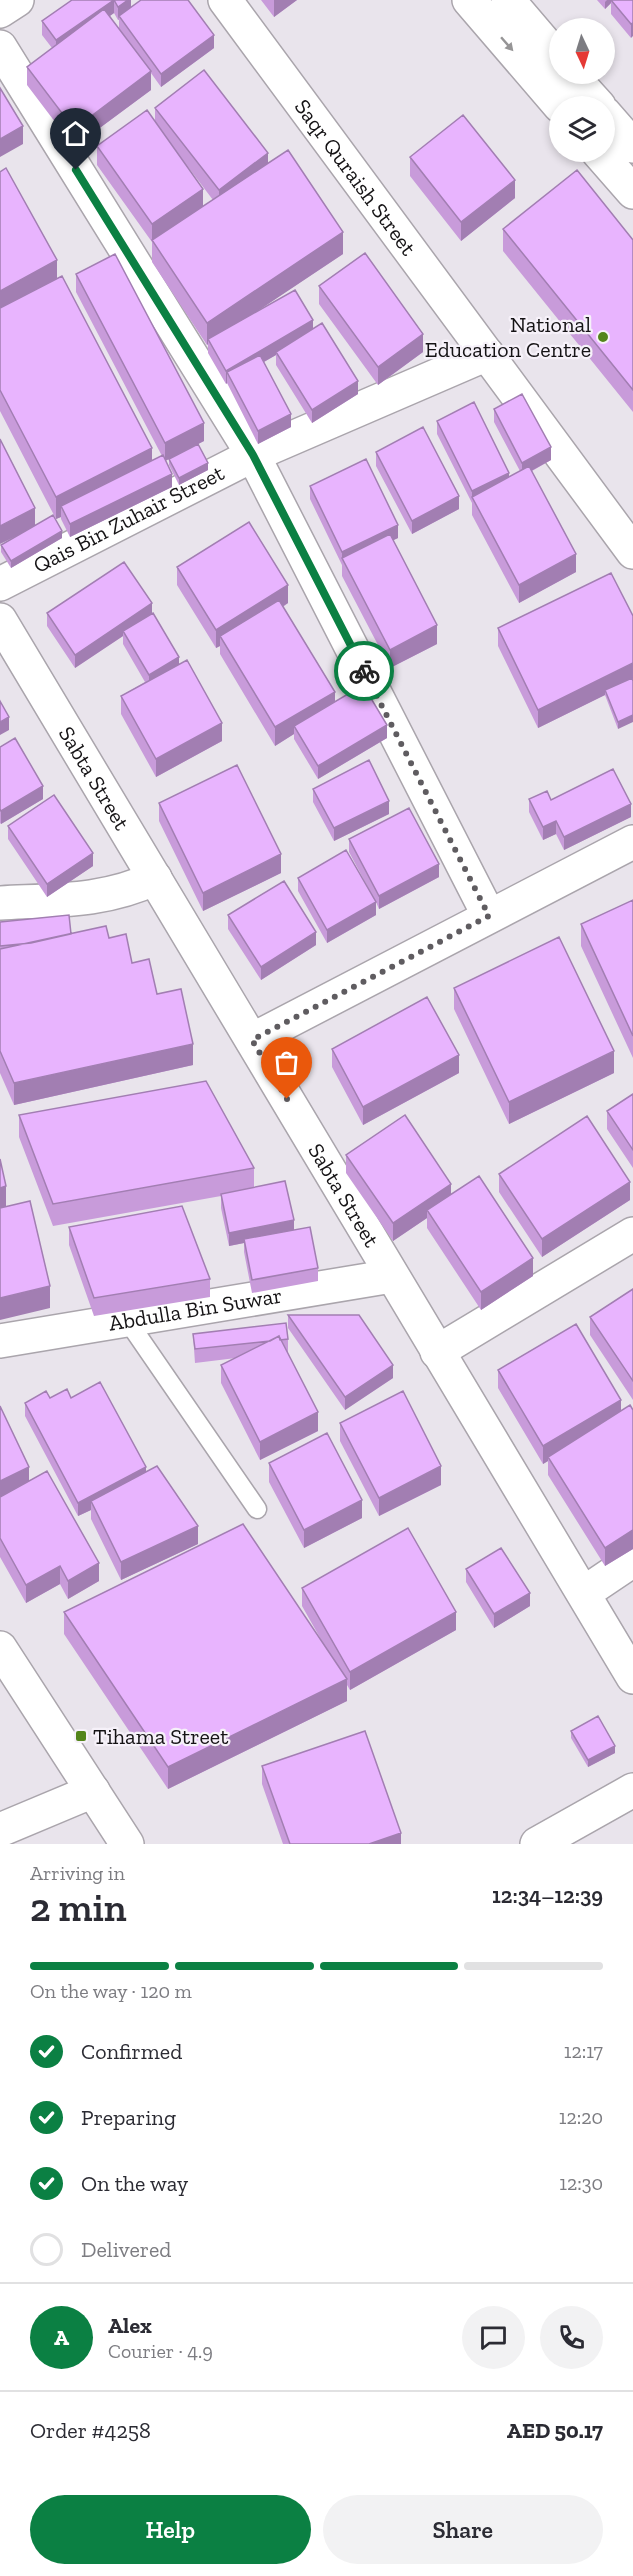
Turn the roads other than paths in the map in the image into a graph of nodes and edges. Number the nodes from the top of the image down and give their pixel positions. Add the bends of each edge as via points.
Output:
1 (17, 0) edge
2 (225, 0) edge
3 (469, 0) edge
4 (508, 0) edge
5 (0, 10) edge
6 (0, 47) edge
7 (549, 48) edge
8 (579, 84) edge
9 (551, 96) edge
10 (590, 96) edge
11 (615, 126) edge
12 (633, 146) edge
13 (607, 162) edge
14 (633, 192) edge
15 (487, 354) junction
16 (253, 455) junction
17 (633, 552) edge
18 (0, 584) edge
19 (0, 620) edge
20 (633, 842) edge
21 (155, 878) junction
22 (0, 903) edge
23 (489, 916) junction
24 (252, 1040) junction
25 (633, 1234) edge
26 (392, 1276) junction
27 (127, 1320) junction
28 (0, 1341) edge
29 (437, 1352) junction
30 (257, 1509) dead end
31 (633, 1560) edge
32 (584, 1593) junction
33 (0, 1648) edge
34 (633, 1677) edge
35 (633, 1790) edge
36 (93, 1791) junction
37 (0, 1830) edge
38 (127, 1844) edge
39 (537, 1844) edge

1 - 5 street
2 - 15 street, Saqr Quraish Street
3 -> 9 street
4 - 7 street
6 - 16 street
8 - 10 street
11 - 12 street
13 - 14 street
15 - 16 street, Qais Bin Zuhair Street
15 - 17 street, Saqr Quraish Street
16 - 18 street, Qais Bin Zuhair Street
16 - 23 street
19 - 21 street, Sabta Street
20 - 23 street
21 - 22 street via 114,895
21 - 24 street, Sabta Street
23 - 24 street
24 - 26 street, Sabta Street
25 - 29 street
26 - 27 street, Abdulla Bin Suwar
26 - 29 street, Sabta Street
27 - 28 street, Abdulla Bin Suwar
27 - 30 lane
29 - 32 street, Sabta Street
31 - 32 street
32 - 34 street, Sabta Street
33 - 36 street
35 - 39 street
36 - 37 street
36 - 38 street

